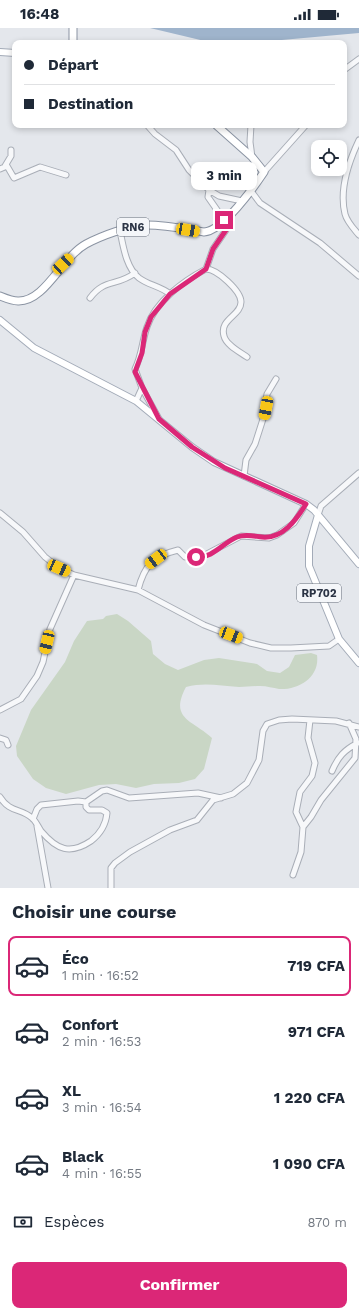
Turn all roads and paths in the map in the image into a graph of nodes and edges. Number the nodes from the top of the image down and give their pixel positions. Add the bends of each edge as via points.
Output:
1 (73, 28) edge
2 (73, 40) edge
3 (0, 52) edge
4 (12, 53) edge
5 (359, 59) edge
6 (347, 68) edge
7 (150, 128) edge
8 (219, 128) edge
9 (251, 128) edge
10 (303, 128) edge
11 (359, 140) edge
12 (11, 150) dead end
13 (252, 157) junction
14 (5, 166) junction
15 (0, 170) edge
16 (264, 172) junction
17 (66, 175) dead end
18 (209, 190) junction
19 (251, 191) junction
20 (242, 201) junction
21 (226, 218) junction
22 (120, 231) junction
23 (359, 235) edge
24 (206, 269) junction
25 (135, 273) junction
26 (359, 276) edge
27 (170, 294) junction
28 (0, 296) edge
29 (90, 298) dead end
30 (0, 320) edge
31 (247, 357) dead end
32 (276, 379) dead end
33 (142, 388) junction
34 (136, 401) junction
35 (159, 419) junction
36 (359, 473) edge
37 (244, 476) junction
38 (306, 504) junction
39 (0, 513) edge
40 (318, 515) junction
41 (359, 564) edge
42 (74, 575) junction
43 (138, 590) junction
44 (339, 639) junction
45 (359, 663) edge
46 (0, 710) edge
47 (310, 720) junction
48 (349, 723) junction
49 (359, 727) edge
50 (0, 738) edge
51 (358, 743) edge
52 (8, 745) dead end
53 (332, 771) dead end
54 (0, 797) edge
55 (221, 798) junction
56 (86, 802) junction
57 (33, 819) junction
58 (37, 825) junction
59 (303, 827) junction
60 (293, 875) dead end
61 (48, 888) edge
62 (111, 888) edge

1 - 2 highway
3 - 4 main road
5 - 6 street
7 - 18 street via 176,150 186,166
8 - 13 highway
9 - 13 street
10 - 16 street
11 - 23 street via 348,168 344,206 347,219
12 - 14 street via 11,156
13 - 16 highway
14 - 15 street
14 - 17 street via 14,178 40,167
16 - 19 highway, RN6
18 - 20 street via 219,196
18 - 21 street via 208,196
19 - 20 highway, RN6
19 - 26 street via 260,203 320,243
20 - 21 highway, RN6
21 - 22 highway, RN6 via 207,232 145,225
21 - 24 street via 226,230 213,249
22 - 25 street via 125,253
22 - 28 highway, RN6 via 81,247 33,297 19,302
24 - 27 street
24 - 31 street via 217,272 240,298 237,311 224,325 224,335 228,342
25 - 27 street
25 - 29 street via 124,280 102,285
27 - 33 street via 151,317 145,332 142,353 135,369
30 - 34 main road via 34,348
32 - 37 street via 267,394 263,419 255,444 246,460
33 - 34 street
33 - 35 street
34 - 35 main road
35 - 37 main road via 204,456
36 - 40 street via 321,506
37 - 38 main road
38 - 40 main road
38 - 43 street via 294,523 274,536 244,535 201,557 184,557 178,550 156,559 145,569
39 - 42 street via 23,532 52,563
40 - 41 main road
40 - 44 main road, RP702 via 309,546 309,566
42 - 43 street
42 - 46 street via 50,629 43,662 37,676 21,699
43 - 44 street via 204,625 250,643 271,648 291,648 329,646
44 - 45 main road, RP702
47 - 48 street
47 - 55 street via 278,720 267,724 263,731 259,760 252,775 240,790
47 - 59 street via 308,738 314,763 312,776 300,792 296,812
48 - 49 street
48 - 51 street
50 - 52 street via 4,738
51 - 53 street via 341,754
51 - 59 street via 355,758
54 - 57 street via 9,808
55 - 56 street via 198,793 129,798 107,790
55 - 62 street via 208,804 196,820 170,830 115,863 111,868
56 - 57 street via 41,805
56 - 58 street via 89,810 102,810 107,813 100,832 83,846 65,849 48,838
57 - 58 street
58 - 61 street
59 - 60 street via 301,852

